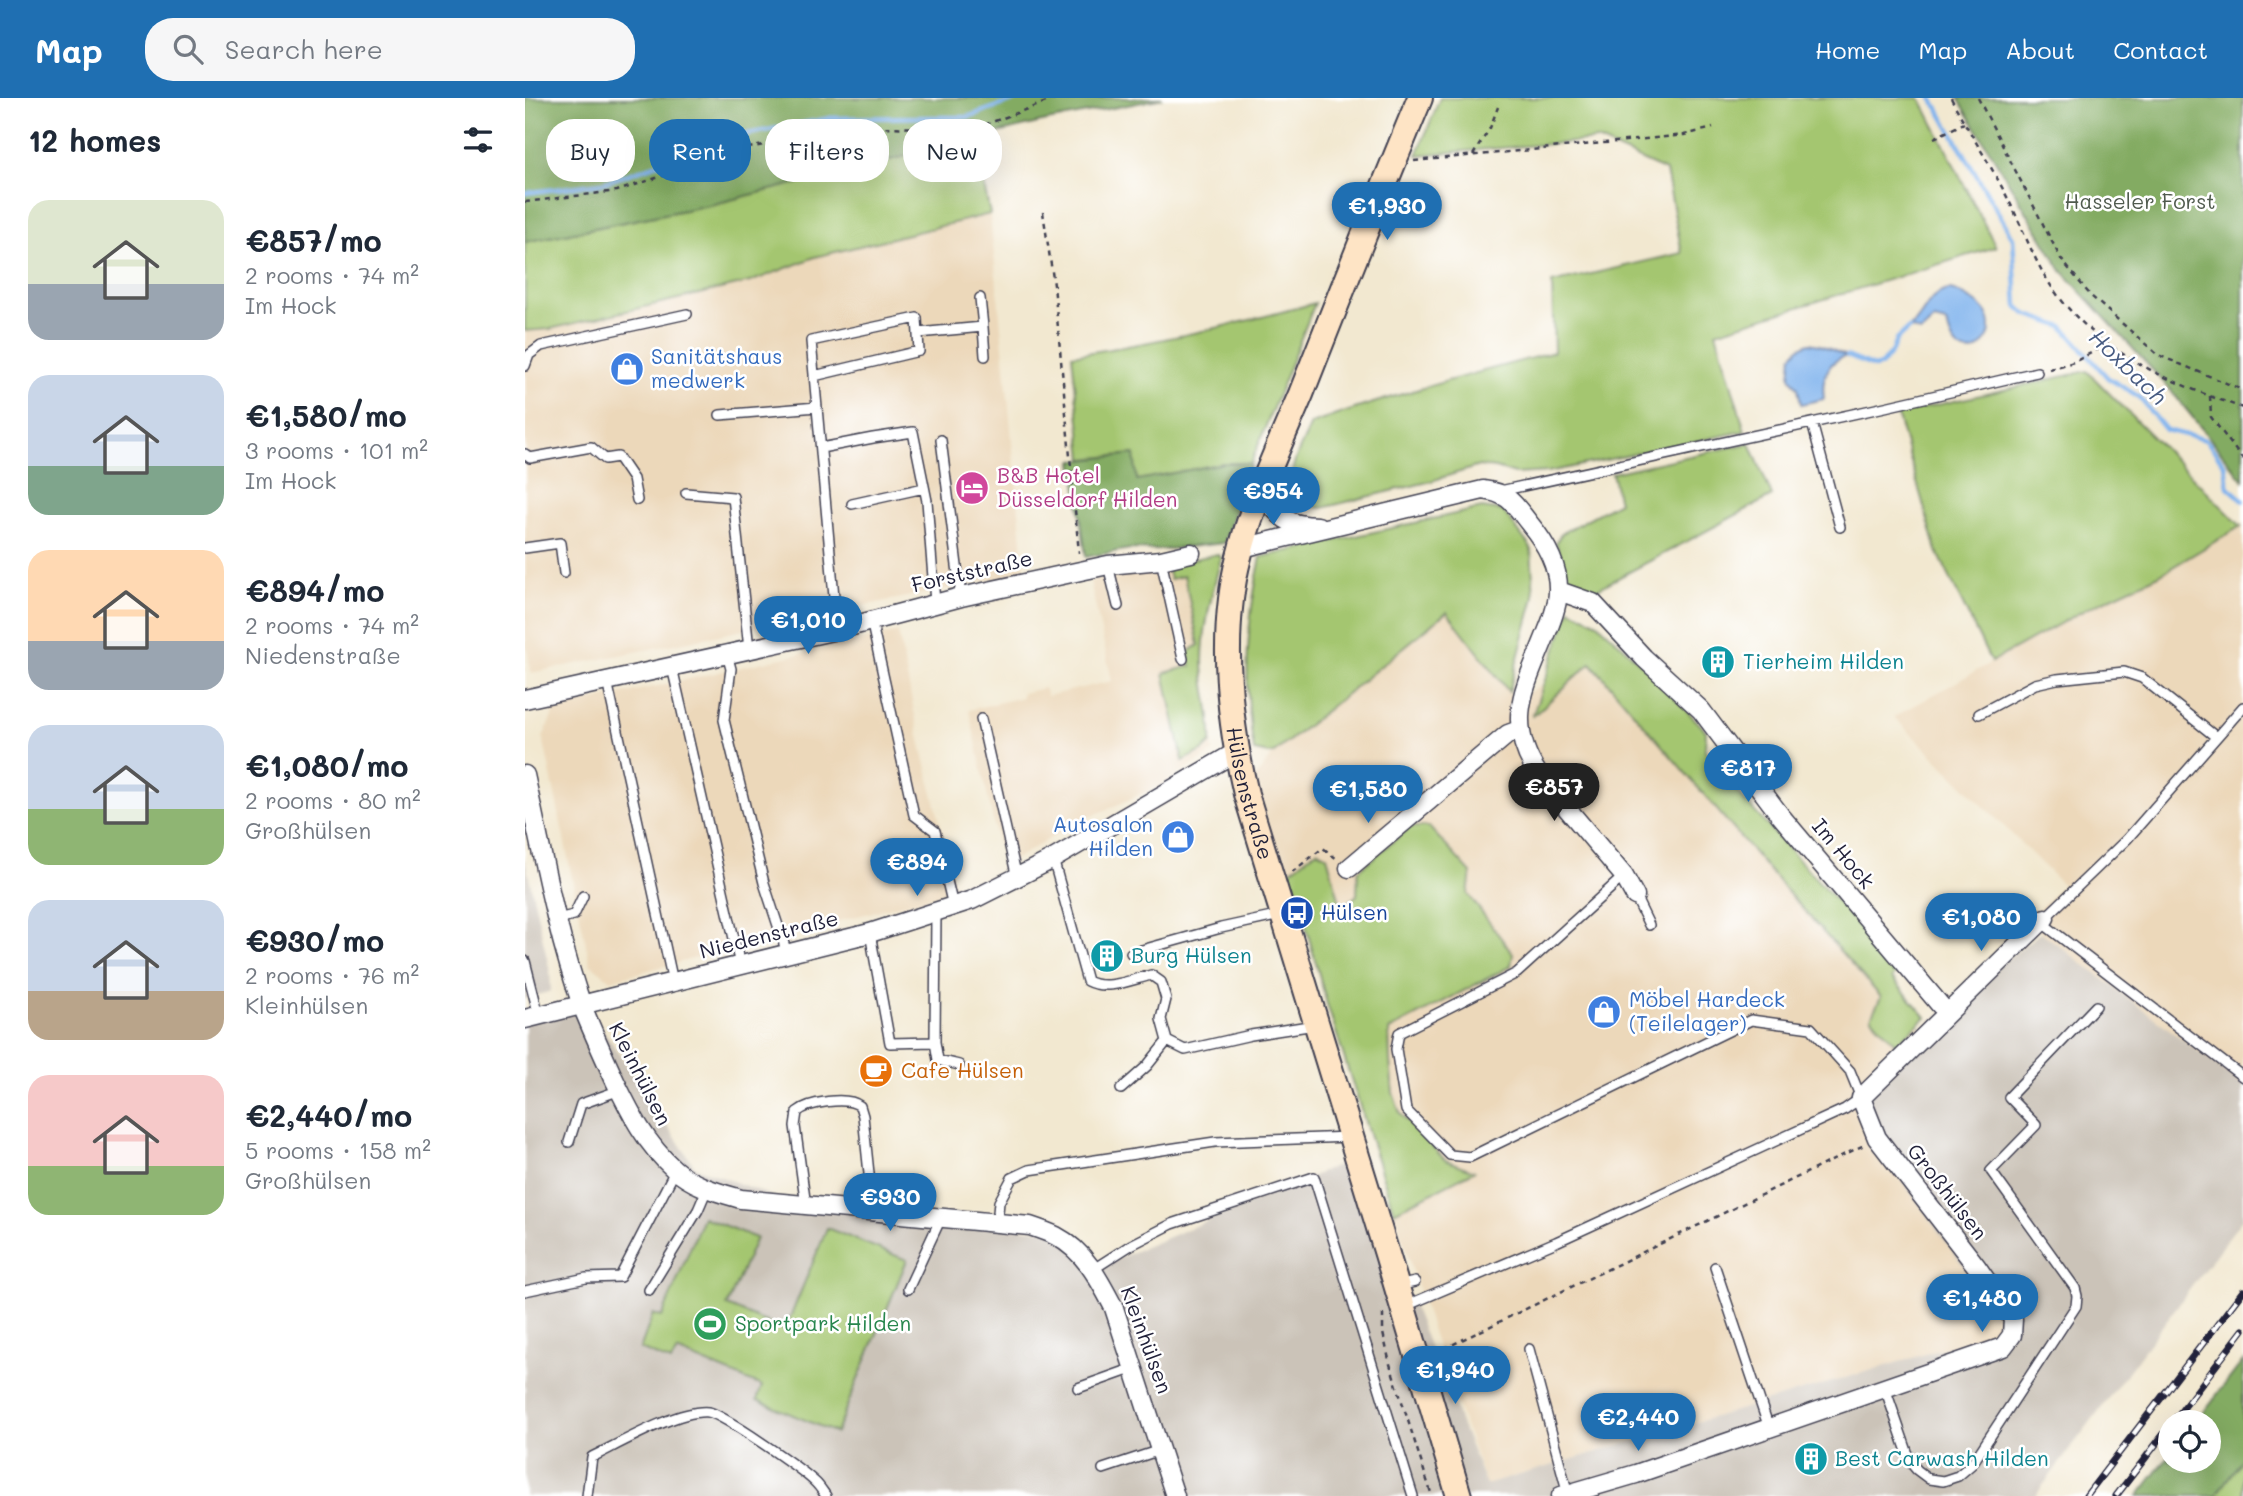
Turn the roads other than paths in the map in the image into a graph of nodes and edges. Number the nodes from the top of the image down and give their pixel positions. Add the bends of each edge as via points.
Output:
1 (1420, 98) edge
2 (980, 298) dead end
3 (687, 314) dead end
4 (983, 327) junction
5 (918, 333) junction
6 (985, 356) dead end
7 (525, 366) edge
8 (2037, 372) road end
9 (814, 376) junction
10 (817, 407) junction
11 (720, 415) dead end
12 (1812, 423) junction
13 (941, 440) dead end
14 (821, 448) junction
15 (525, 454) edge
16 (924, 488) junction
17 (1261, 490) junction
18 (1499, 492) junction
19 (686, 493) dead end
20 (637, 500) dead end
21 (852, 504) dead end
22 (1328, 526) junction
23 (1840, 527) dead end
24 (525, 548) edge
25 (1242, 548) junction
26 (1191, 553) dead end
27 (1161, 560) junction
28 (1108, 565) junction
29 (563, 573) dead end
30 (1559, 591) junction
31 (961, 597) junction
32 (935, 603) junction
33 (1118, 606) dead end
34 (871, 620) junction
35 (837, 630) junction
36 (749, 649) junction
37 (727, 654) junction
38 (1183, 659) dead end
39 (671, 667) junction
40 (607, 681) junction
41 (525, 699) edge
42 (2243, 707) edge
43 (1979, 714) dead end
44 (981, 719) dead end
45 (1519, 730) junction
46 (2216, 737) junction
47 (1236, 752) junction
48 (525, 775) edge
49 (1053, 859) junction
50 (1349, 868) dead end
51 (1624, 876) junction
52 (1017, 878) junction
53 (583, 896) dead end
54 (1635, 896) joint
55 (945, 909) junction
56 (1283, 915) junction
57 (557, 919) junction
58 (2043, 920) junction
59 (1649, 925) dead end
60 (870, 933) junction
61 (786, 953) junction
62 (1131, 953) dead end
63 (525, 961) edge
64 (740, 965) junction
65 (673, 982) junction
66 (582, 1005) junction
67 (1941, 1006) dead end
68 (2096, 1006) dead end
69 (532, 1017) edge
70 (1317, 1025) junction
71 (1167, 1041) junction
72 (935, 1042) junction
73 (959, 1065) dead end
74 (2243, 1077) edge
75 (1121, 1089) dead end
76 (620, 1090) junction
77 (1861, 1098) junction
78 (1351, 1137) junction
79 (569, 1142) dead end
80 (675, 1171) junction
81 (707, 1189) junction
82 (806, 1206) junction
83 (873, 1212) junction
84 (941, 1218) junction
85 (997, 1223) junction
86 (1715, 1267) dead end
87 (1092, 1270) junction
88 (908, 1289) dead end
89 (649, 1290) dead end
90 (525, 1291) edge
91 (1399, 1296) junction
92 (1529, 1349) dead end
93 (1134, 1368) junction
94 (1078, 1388) dead end
95 (1885, 1388) junction
96 (1769, 1428) junction
97 (1160, 1450) junction
98 (1103, 1469) dead end
99 (1564, 1495) edge
100 (587, 1496) edge
101 (826, 1496) edge
102 (1175, 1496) edge
103 (1413, 1496) edge
104 (1458, 1496) edge

1 - 17 main road, Hülsenstraße
2 - 4 lane
3 - 7 lane via 541,346 529,355
4 - 5 lane
4 - 6 lane
5 - 9 lane via 919,351
5 - 9 lane via 917,318 811,341
8 - 12 lane
9 - 10 lane
10 - 11 lane
10 - 14 lane
12 - 18 lane
12 - 23 lane
13 - 31 lane
14 - 16 lane via 913,432
14 - 35 lane
15 - 20 lane via 530,458 591,447 605,459 618,457 633,479
16 - 21 lane
16 - 32 lane
17 - 22 street via 1283,519 1305,526
17 - 25 main road, Hülsenstraße
18 - 22 street via 1483,490
18 - 30 street via 1541,537 1553,561
19 - 36 lane via 733,497
22 - 25 street
24 - 29 lane via 560,543
25 - 47 main road, Hülsenstraße via 1231,598 1227,657
26 - 27 street, Forststraße
27 - 28 street, Forststraße
27 - 38 lane
28 - 31 street, Forststraße
28 - 33 lane
30 - 45 street via 1518,712
30 - 67 street, Im Hock via 1593,603 1644,658 1702,710 1780,815
31 - 32 street, Forststraße
32 - 34 street, Forststraße
34 - 35 street, Forststraße
34 - 55 lane via 914,815 935,831
35 - 36 street, Forststraße
36 - 37 street, Forststraße
37 - 39 street, Forststraße
37 - 61 lane via 731,669 724,720
39 - 40 street, Forststraße
39 - 64 lane
40 - 41 street, Forststraße
40 - 65 lane
42 - 46 lane
43 - 46 lane via 2035,684 2124,672 2141,678
44 - 52 lane
45 - 50 street via 1498,742
45 - 51 street via 1526,756 1538,774
46 - 58 lane via 2127,839
47 - 49 street, Niedenstraße
47 - 56 main road, Hülsenstraße
48 - 57 street, Kleinhülsen
49 - 52 street, Niedenstraße
49 - 71 lane via 1087,981 1105,986 1151,975 1161,982 1166,999 1161,1019
51 - 54 street
51 - 77 lane via 1517,973 1399,1033 1396,1049 1406,1110 1450,1155 1470,1157 1751,1020 1811,1028 1850,1071
52 - 55 street, Niedenstraße
53 - 57 lane via 574,915
54 - 59 lane
55 - 60 street, Niedenstraße
55 - 72 lane
56 - 62 lane
56 - 70 main road, Hülsenstraße
57 - 66 street, Kleinhülsen
58 - 74 lane
58 - 77 street
60 - 61 street, Niedenstraße
60 - 72 lane via 890,1043
61 - 64 street, Niedenstraße
63 - 69 lane
64 - 65 street, Niedenstraße
65 - 66 street, Niedenstraße via 631,987
66 - 69 street, Niedenstraße
66 - 76 street, Kleinhülsen
68 - 95 lane via 2010,1097 2036,1125 1991,1171 2075,1288 2075,1306 1972,1464 1958,1476 1929,1479 1911,1463
70 - 71 lane via 1185,1051
70 - 78 main road, Hülsenstraße
71 - 75 lane
72 - 73 lane via 938,1060
76 - 79 lane via 580,1104
76 - 80 street, Kleinhülsen via 645,1138
77 - 91 lane via 1556,1242
77 - 95 street, Großhülsen via 1877,1138 1876,1148 1977,1267 2013,1319 2012,1335 2003,1347
78 - 85 lane via 1215,1142 1029,1170 1012,1178 999,1202
78 - 91 main road, Hülsenstraße
80 - 81 street, Kleinhülsen
80 - 90 lane via 620,1277 586,1278
81 - 82 street, Kleinhülsen via 741,1199
81 - 89 lane
82 - 83 street, Kleinhülsen
82 - 83 lane via 797,1112 816,1104 848,1101 860,1106 863,1116
83 - 84 street, Kleinhülsen
84 - 85 street, Kleinhülsen
84 - 88 lane
85 - 87 street, Kleinhülsen via 1030,1226 1056,1236 1080,1253
86 - 96 lane
87 - 93 street, Kleinhülsen via 1114,1308
87 - 103 lane via 1172,1224 1314,1177
91 - 104 main road, Hülsenstraße
92 - 99 lane
93 - 94 lane
93 - 97 street, Kleinhülsen
95 - 96 street, Großhülsen
96 - 99 street, Großhülsen
97 - 98 lane
97 - 102 street, Kleinhülsen
100 - 101 lane via 592,1457 687,1415 709,1412 754,1437 816,1483

